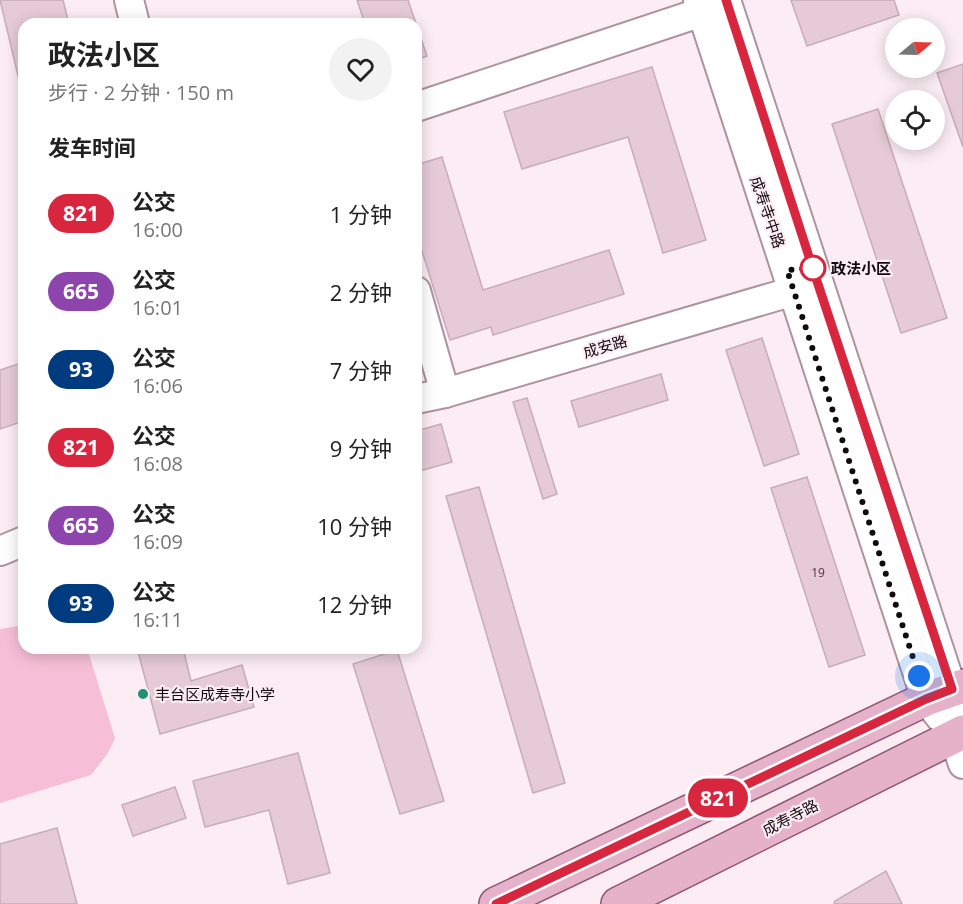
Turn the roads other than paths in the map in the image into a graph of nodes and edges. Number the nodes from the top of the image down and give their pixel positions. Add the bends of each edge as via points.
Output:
1 (129, 0) edge
2 (709, 4) edge
3 (134, 18) edge
4 (422, 105) edge
5 (794, 291) junction
6 (422, 312) edge
7 (445, 393) junction
8 (422, 398) edge
9 (18, 544) edge
10 (0, 551) edge
11 (947, 691) edge
12 (960, 744) edge
13 (496, 904) edge
14 (618, 904) edge

1 - 3 street
2 - 4 street
2 - 5 street, 成寿寺中路
2 - 11 street, 成寿寺中路 via 813,269
5 - 7 street, 成安路
5 - 11 street, 成寿寺中路
6 - 7 street
7 - 8 street, 成安路
9 - 10 street
11 - 12 street, 成寿寺中路
11 - 13 main road
12 - 14 main road, 成寿寺路

